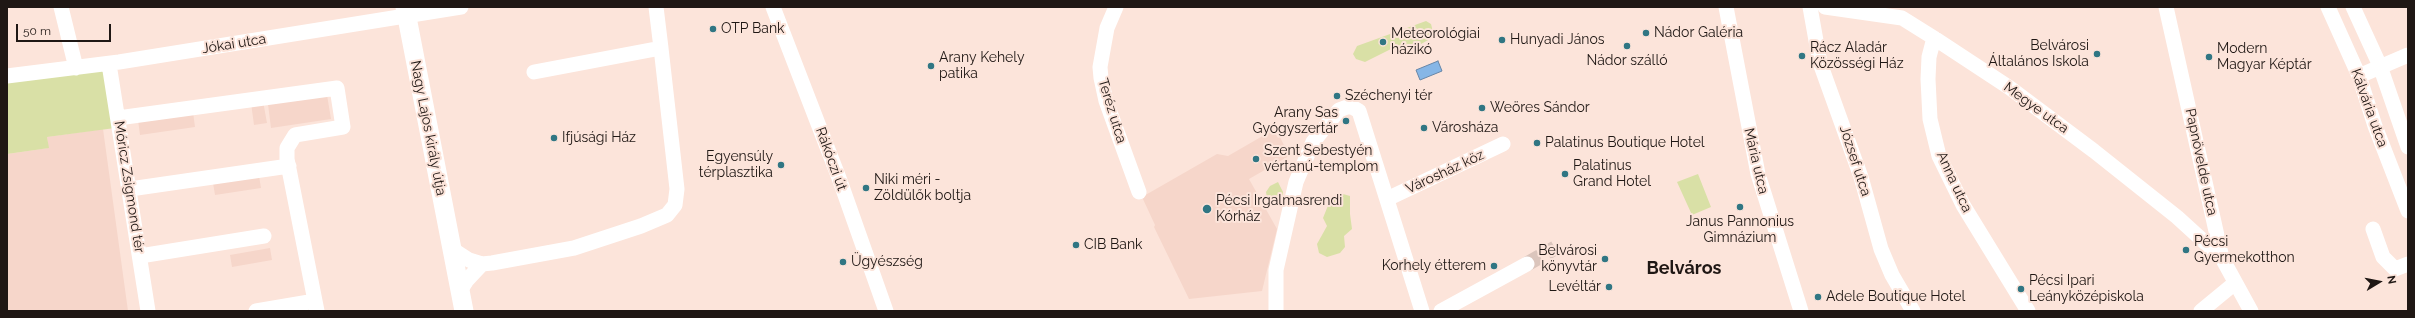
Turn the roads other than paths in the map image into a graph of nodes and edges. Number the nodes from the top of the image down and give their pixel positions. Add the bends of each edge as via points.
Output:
1 (61, 7) edge
2 (461, 7) edge
3 (656, 7) edge
4 (773, 7) edge
5 (1116, 7) edge
6 (1726, 7) edge
7 (1810, 7) edge
8 (1824, 7) edge
9 (2166, 7) edge
10 (2328, 7) edge
11 (2353, 7) edge
12 (406, 12) edge
13 (1897, 12) edge
14 (1934, 38) junction
15 (661, 48) junction
16 (2408, 55) edge
17 (109, 64) junction
18 (2380, 66) junction
19 (76, 68) junction
20 (534, 72) dead end
21 (7, 76) edge
22 (2358, 76) junction
23 (118, 118) junction
24 (1504, 144) dead end
25 (2408, 147) edge
26 (289, 166) junction
27 (130, 189) junction
28 (1139, 192) dead end
29 (1386, 199) junction
30 (2408, 211) edge
31 (2373, 229) dead end
32 (264, 236) dead end
33 (452, 249) junction
34 (140, 256) junction
35 (2222, 258) junction
36 (482, 264) junction
37 (1527, 264) tunnel mouth
38 (2408, 264) edge
39 (2235, 283) junction
40 (460, 291) junction
41 (316, 306) edge
42 (881, 310) edge
43 (148, 311) edge
44 (256, 311) edge
45 (464, 311) edge
46 (1276, 311) edge
47 (1422, 311) edge
48 (1440, 311) edge
49 (1801, 311) edge
50 (1913, 311) edge
51 (2028, 311) edge
52 (2201, 311) edge
53 (2251, 311) edge

1 - 19 street
2 - 12 street, Jókai utca
3 - 15 street
4 - 42 street, Rákóczi út via 838,178
5 - 28 street, Teréz utca via 1107,28 1100,67 1101,78 1106,101
6 - 49 street, Mária utca via 1758,174
7 - 50 street, József utca via 1820,63 1861,176 1881,249 1892,275
8 - 13 street, Megye utca
9 - 35 street, Papnövelde utca
10 - 22 street, Kálvária utca
11 - 18 street, Kálvária utca
12 - 17 street, Jókai utca
12 - 33 main road, Nagy Lajos király útja
13 - 14 street, Megye utca
14 - 35 street, Megye utca via 2010,88 2094,151
14 - 51 street, Anna utca via 1929,57 1928,79 1930,119 1939,156 1963,205
15 - 20 street
15 - 36 street via 677,189 676,205 667,214 641,226 574,248
16 - 18 street
17 - 19 street, Jókai utca
17 - 23 street, Móricz Zsigmond tér
18 - 22 street
18 - 25 street, Kálvária utca
19 - 21 street, Jókai utca
22 - 30 street, Kálvária utca
23 - 26 street via 337,88 343,127 295,135 287,148
23 - 27 street, Móricz Zsigmond tér
24 - 29 street, Városház köz
26 - 27 street
26 - 41 street
27 - 34 street, Móricz Zsigmond tér
29 - 46 street via 1359,111 1352,107 1339,110 1313,142 1301,170 1284,228 1276,270
29 - 47 street
31 - 38 street via 2383,257 2394,270
32 - 34 street
33 - 36 street via 469,260
33 - 40 main road, Nagy Lajos király útja
34 - 43 street, Móricz Zsigmond tér
35 - 39 street, Papnövelde utca
36 - 40 street
37 - 48 street
39 - 52 street
39 - 53 street, Papnövelde utca
40 - 45 main road, Nagy Lajos király útja
41 - 44 street

